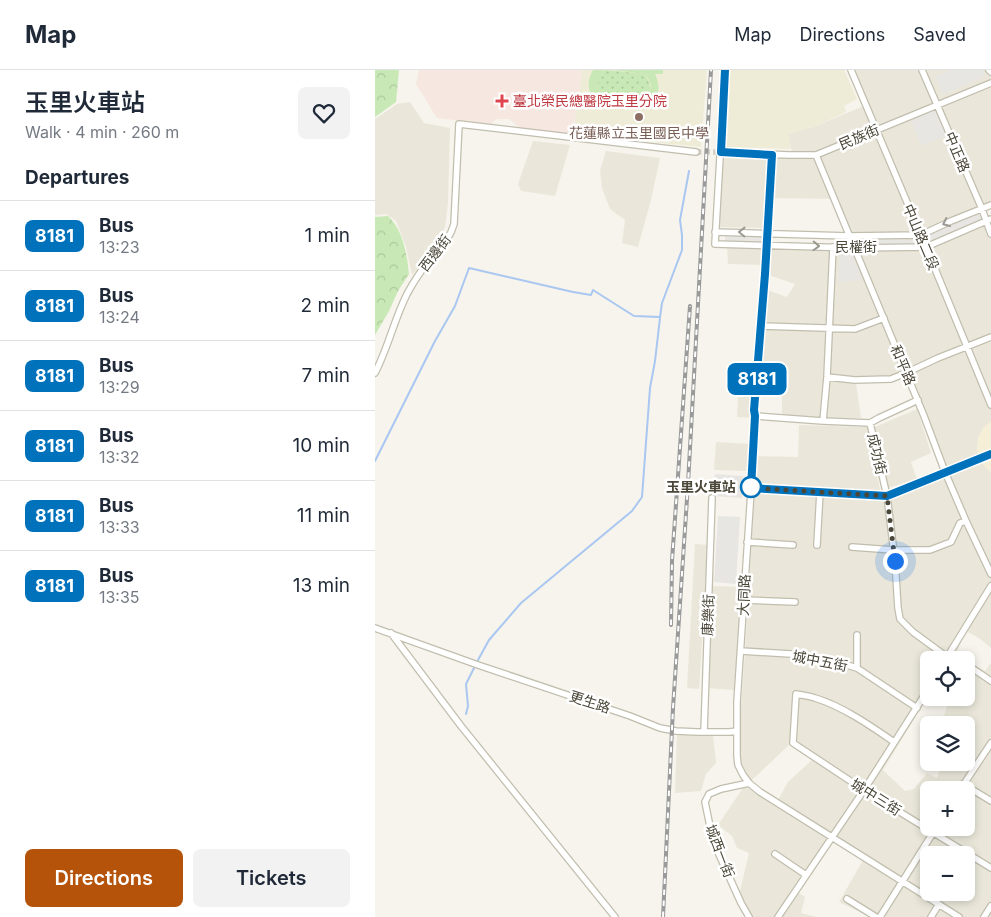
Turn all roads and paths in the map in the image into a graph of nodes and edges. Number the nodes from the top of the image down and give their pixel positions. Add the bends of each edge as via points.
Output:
1 (725, 70) edge
2 (851, 70) edge
3 (922, 70) edge
4 (991, 83) edge
5 (937, 105) junction
6 (876, 130) junction
7 (696, 152) tunnel mouth
8 (721, 152) junction
9 (772, 155) junction
10 (816, 155) junction
11 (991, 205) edge
12 (982, 209) junction
13 (989, 220) edge
14 (715, 232) junction
15 (768, 233) junction
16 (991, 234) edge
17 (921, 235) junction
18 (849, 236) junction
19 (767, 245) junction
20 (833, 247) junction
21 (926, 247) junction
22 (854, 248) junction
23 (884, 318) junction
24 (761, 326) junction
25 (829, 328) junction
26 (991, 337) edge
27 (967, 346) junction
28 (375, 373) edge
29 (906, 373) junction
30 (827, 377) junction
31 (918, 400) junction
32 (991, 405) edge
33 (755, 416) junction
34 (823, 422) junction
35 (870, 423) junction
36 (991, 454) edge
37 (945, 472) junction
38 (751, 488) junction
39 (820, 492) junction
40 (887, 496) junction
41 (712, 498) dead end
42 (966, 521) junction
43 (747, 542) junction
44 (793, 545) dead end
45 (817, 545) dead end
46 (852, 547) dead end
47 (893, 550) junction
48 (991, 574) edge
49 (991, 586) edge
50 (743, 600) junction
51 (795, 602) dead end
52 (375, 628) edge
53 (391, 633) junction
54 (857, 635) dead end
55 (741, 651) junction
56 (936, 651) edge
57 (951, 651) edge
58 (857, 668) junction
59 (975, 670) edge
60 (991, 681) edge
61 (920, 703) edge
62 (917, 708) junction
63 (737, 731) junction
64 (704, 732) junction
65 (894, 742) junction
66 (991, 743) edge
67 (965, 781) edge
68 (749, 783) junction
69 (864, 790) junction
70 (975, 791) edge
71 (991, 801) edge
72 (920, 822) edge
73 (931, 836) edge
74 (943, 836) edge
75 (831, 838) junction
76 (775, 854) dead end
77 (991, 868) edge
78 (806, 875) junction
79 (903, 882) junction
80 (847, 899) dead end
81 (939, 904) junction
82 (991, 906) edge
83 (615, 917) edge
84 (749, 917) edge
85 (778, 917) edge
86 (876, 917) edge
87 (880, 917) edge
88 (931, 917) edge
89 (959, 917) edge
90 (984, 917) edge

1 - 8 street
2 - 6 street, 中山路二段
3 - 5 street, 中正路
4 - 5 street, 民族街
5 - 6 street, 民族街
5 - 12 street, 中正路
6 - 10 street, 民族街
6 - 17 street, 中山路二段
7 - 28 street, 西邊街 via 459,124 452,230 407,295
8 - 9 street, 民族街
8 - 14 street
9 - 10 street, 民族街
9 - 15 street, 大同路
10 - 18 street, 和平路
11 - 12 street, 民權街
12 - 13 street, 中正路
12 -> 17 street, 民權街
13 - 16 street, 中正路
13 - 21 street, 民權街
15 -> 14 street, 民權街
14 - 19 street, 民權街 via 715,244
15 - 18 street, 民權街
15 - 19 street, 大同路
17 - 18 street, 民權街
17 - 21 street, 中山路二段
18 - 22 street, 和平路
19 -> 20 street, 民權街
19 - 24 street, 大同路
20 - 22 street, 民權街
20 - 25 street
21 - 22 street, 民權街
21 - 27 street, 中山路二段
22 - 23 street, 和平路
23 - 25 street via 855,329
23 - 29 street, 和平路
24 - 25 street
24 - 33 street, 大同路
25 - 30 street
26 - 27 street
27 - 29 street
27 - 32 street, 中山路二段
29 - 30 street via 891,379
29 - 31 street, 和平路
30 - 34 street
31 - 35 street
31 - 37 street, 和平路
33 - 34 street
33 - 38 street, 大同路
34 - 35 street
35 - 40 street, 成功街
36 - 37 street
37 - 40 street
37 - 42 street, 和平路
38 - 39 street
38 - 43 street, 大同路
39 - 40 street
39 - 45 street
40 - 47 street, 成功街
41 - 64 street, 康樂街
42 - 47 street via 960,523 951,542 930,550
42 - 48 street, 和平路
43 - 44 street
43 - 50 street, 大同路
46 - 47 street
47 - 56 street, 成功街 via 900,619
49 - 57 street
50 - 51 street
50 - 55 street, 大同路
52 - 53 street, 更生路
53 - 64 street, 更生路 via 660,728
53 - 83 street via 461,726
54 - 58 street
55 - 58 street, 城中五街 via 791,654
55 - 63 street, 大同路
58 - 62 street, 城中五街
59 - 60 street
61 - 62 street
62 - 65 street
63 - 64 street, 更生路
63 - 68 street, 大同路 via 738,765
65 - 69 street
65 - 69 street, 城中三街 via 853,716 815,698 796,694 793,743
66 - 67 street
68 - 75 street, 大同路
68 - 84 street, 城西一街 via 709,794 705,802 713,841
69 - 72 street, 城中三街
69 - 75 street
70 - 71 street
73 - 79 street
74 - 77 street, 城中三街
75 - 78 street
75 - 79 street, 大同路
76 - 78 street
78 - 85 street
79 - 81 street, 大同路
79 - 87 street
80 - 86 street
81 - 88 street
81 - 89 street, 大同路
82 - 90 street

